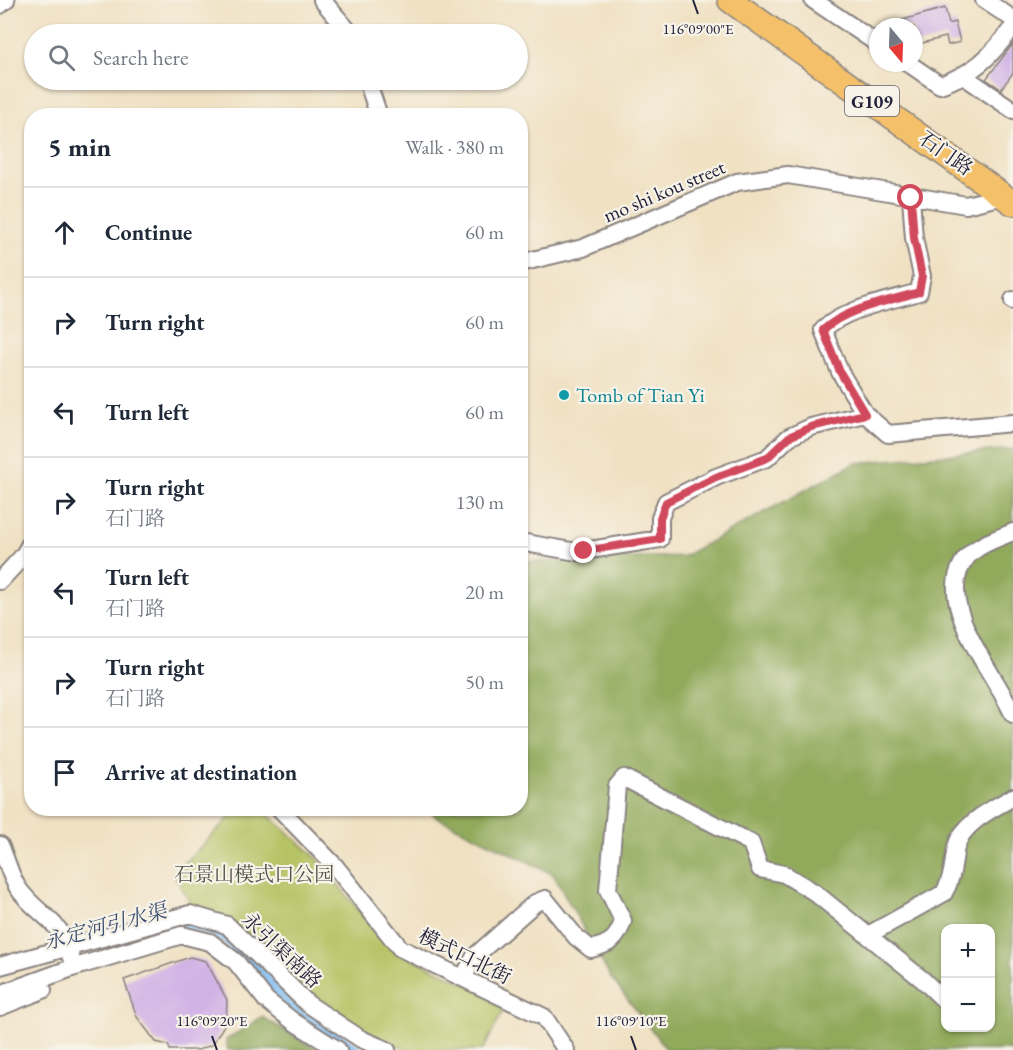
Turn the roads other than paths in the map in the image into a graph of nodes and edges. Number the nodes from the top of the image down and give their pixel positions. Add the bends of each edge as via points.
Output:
1 (6, 0) edge
2 (322, 0) edge
3 (730, 0) edge
4 (754, 0) edge
5 (813, 0) edge
6 (984, 0) edge
7 (0, 5) edge
8 (1013, 20) edge
9 (342, 24) edge
10 (1013, 27) edge
11 (869, 38) edge
12 (921, 72) edge
13 (965, 76) junction
14 (370, 90) edge
15 (376, 108) edge
16 (1013, 110) edge
17 (1010, 195) edge
18 (911, 198) junction
19 (528, 261) edge
20 (865, 414) junction
21 (1013, 423) edge
22 (1013, 532) edge
23 (528, 543) edge
24 (24, 563) edge
25 (0, 581) edge
26 (1013, 714) edge
27 (1013, 797) edge
28 (287, 816) edge
29 (0, 844) edge
30 (868, 935) junction
31 (69, 947) junction
32 (0, 966) edge
33 (72, 968) junction
34 (463, 978) junction
35 (0, 994) edge
36 (941, 998) edge
37 (0, 1007) edge
38 (338, 1050) edge
39 (387, 1050) edge
40 (566, 1050) edge

1 - 7 street
2 - 9 street
3 - 17 highway, 石门路 / G109
4 - 17 highway, 石门路 / G109
5 - 11 street
6 - 8 street
10 - 13 street via 993,53
12 - 13 street via 940,85
13 - 16 street
14 - 15 street
17 - 18 street, mo shi kou street via 966,205
18 - 19 street, mo shi kou street via 788,175 737,183 583,248
18 - 20 street via 922,276 919,292 860,310 823,330 840,372
20 - 21 street via 888,434
20 - 23 street via 811,427 789,437 767,458 666,502 660,518 660,539 577,552
22 - 26 street via 969,554 959,569 954,590 963,621
24 - 25 street
27 - 30 street via 970,825 957,843 951,882 944,893
28 - 34 street, 模式口北街 via 334,866 400,948
29 - 31 street via 17,887 61,929
30 - 34 street via 814,892 784,874 760,869 751,843 624,778 617,786 608,890 622,921 618,935 611,943 591,950 545,899 535,903 475,956
30 - 36 street
31 - 32 street, 永引渠南路
31 - 33 street
31 - 39 street, 永引渠南路 via 190,914 227,925 308,1004 362,1039
33 - 35 street
33 - 37 street via 45,989
33 - 38 street via 182,935 210,942 236,962 266,1000
34 - 40 street, 模式口北街 via 544,1017

